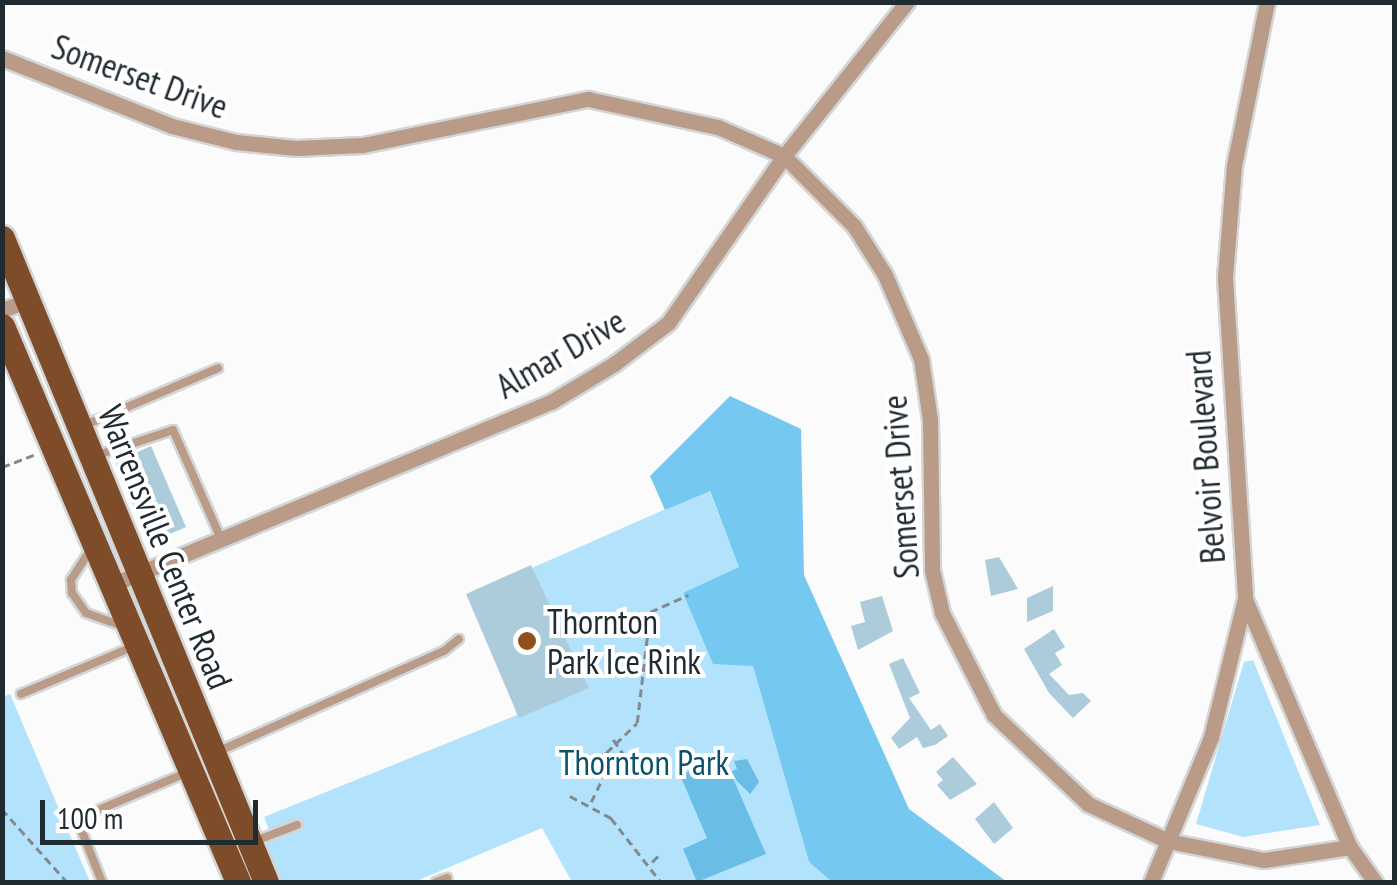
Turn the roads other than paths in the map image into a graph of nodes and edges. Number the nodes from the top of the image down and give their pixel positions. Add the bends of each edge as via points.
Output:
1 (907, 2) edge
2 (1268, 2) edge
3 (2, 58) edge
4 (784, 156) junction
5 (2, 238) edge
6 (15, 306) edge
7 (2, 326) edge
8 (218, 368) dead end
9 (79, 428) junction
10 (91, 458) junction
11 (221, 539) junction
12 (93, 546) junction
13 (139, 574) junction
14 (110, 585) junction
15 (1245, 600) junction
16 (133, 637) junction
17 (459, 638) dead end
18 (21, 694) dead end
19 (213, 754) junction
20 (190, 771) junction
21 (297, 824) dead end
22 (1168, 841) junction
23 (250, 843) junction
24 (1350, 847) junction
25 (447, 878) dead end
26 (102, 882) edge
27 (238, 882) edge
28 (266, 882) edge
29 (436, 882) edge
30 (1151, 882) edge
31 (1375, 882) edge

1 - 4 street, Almar Drive
2 - 15 street, Belvoir Boulevard via 1234,165 1225,278
3 - 4 street, Somerset Drive via 172,126 236,142 363,145 588,100 685,117
4 - 11 street, Almar Drive via 668,323 614,364 551,402
4 - 22 street, Somerset Drive via 854,226 885,275 920,359 930,420 932,570 968,672 994,715 1064,784 1088,804
5 - 6 main road, Warrensville Center Road
6 - 9 main road, Warrensville Center Road
7 - 12 main road, Warrensville Center Road
8 - 9 lane
9 - 10 main road, Warrensville Center Road
10 - 11 lane via 173,430
10 - 13 main road, Warrensville Center Road
11 - 13 street, Almar Drive
12 - 14 main road, Warrensville Center Road
12 - 16 lane via 71,580 72,593 86,612
13 - 14 street, Almar Drive
13 - 19 main road, Warrensville Center Road
14 - 16 main road, Warrensville Center Road
15 - 22 street via 1211,737
15 - 24 street, Belvoir Boulevard
16 - 18 lane
16 - 20 main road, Warrensville Center Road
17 - 19 lane via 444,652
19 - 23 main road, Warrensville Center Road
20 - 26 lane via 77,819
20 - 27 main road, Warrensville Center Road
21 - 23 lane
22 - 24 street, Somerset Drive via 1264,860
22 - 30 street
23 - 28 main road, Warrensville Center Road
24 - 31 street, Belvoir Boulevard
25 - 29 lane

